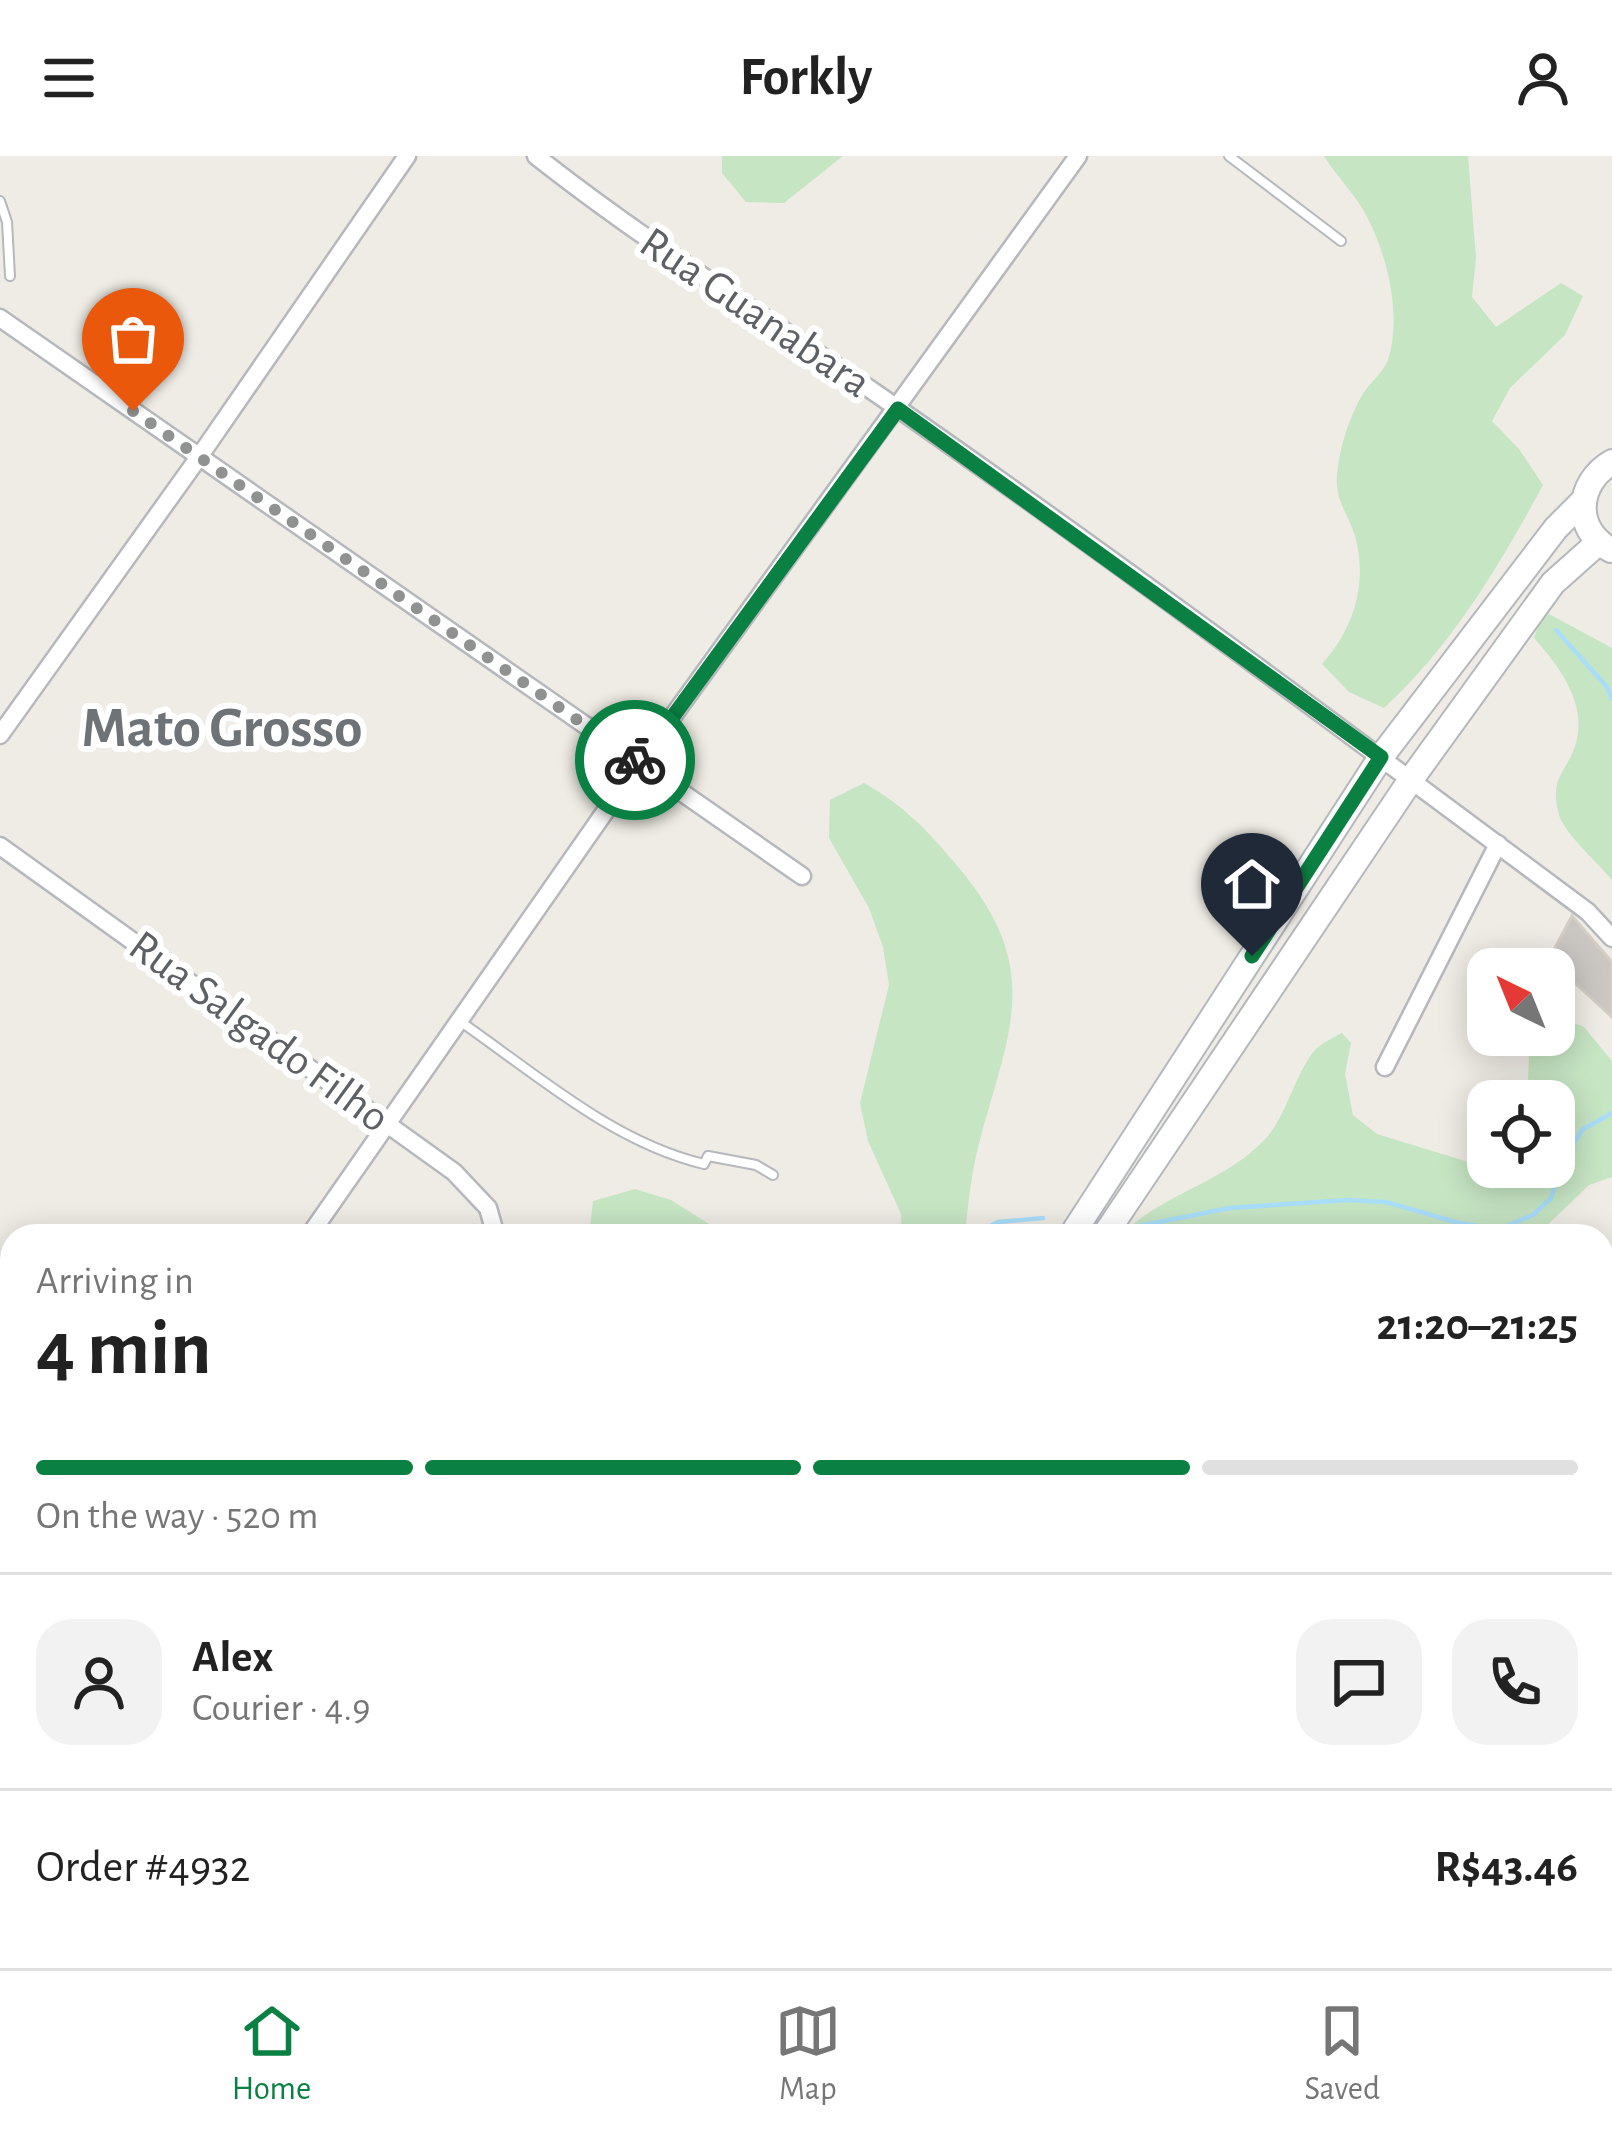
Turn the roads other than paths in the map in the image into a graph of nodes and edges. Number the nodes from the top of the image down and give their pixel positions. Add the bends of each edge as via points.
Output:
1 (407, 156) edge
2 (536, 156) edge
3 (1078, 156) edge
4 (1229, 156) edge
5 (0, 201) edge
6 (1340, 242) dead end
7 (10, 276) dead end
8 (0, 318) edge
9 (898, 409) junction
10 (200, 457) junction
11 (1609, 458) edge
12 (1583, 501) junction
13 (1605, 546) edge
14 (0, 735) edge
15 (1381, 757) junction
16 (639, 763) junction
17 (1412, 778) junction
18 (1498, 844) junction
19 (0, 846) edge
20 (802, 876) dead end
21 (1612, 938) edge
22 (461, 1022) junction
23 (1385, 1067) dead end
24 (388, 1124) junction
25 (773, 1175) dead end
26 (317, 1224) edge
27 (493, 1224) edge
28 (1079, 1224) edge
29 (1112, 1224) edge

1 - 10 street
2 - 9 street, Rua Guanabara
3 - 9 street
4 - 6 lane
5 - 7 lane
8 - 10 street
9 - 15 street, Rua Guanabara
9 - 16 street
10 - 14 street
10 - 16 street
11 - 12 main road
12 - 13 main road via 1587,528
12 - 15 main road
13 - 17 main road via 1553,583
15 - 17 street, Rua Guanabara
15 - 28 main road
16 - 20 street
16 - 22 street
17 - 18 street, Rua Guanabara
17 - 29 main road
18 - 21 street, Rua Guanabara
18 - 23 street
19 - 24 street, Rua Salgado Filho
22 - 24 street
22 - 25 lane via 666,1156 704,1164 708,1156
24 - 26 street
24 - 27 street, Rua Salgado Filho via 475,1190

